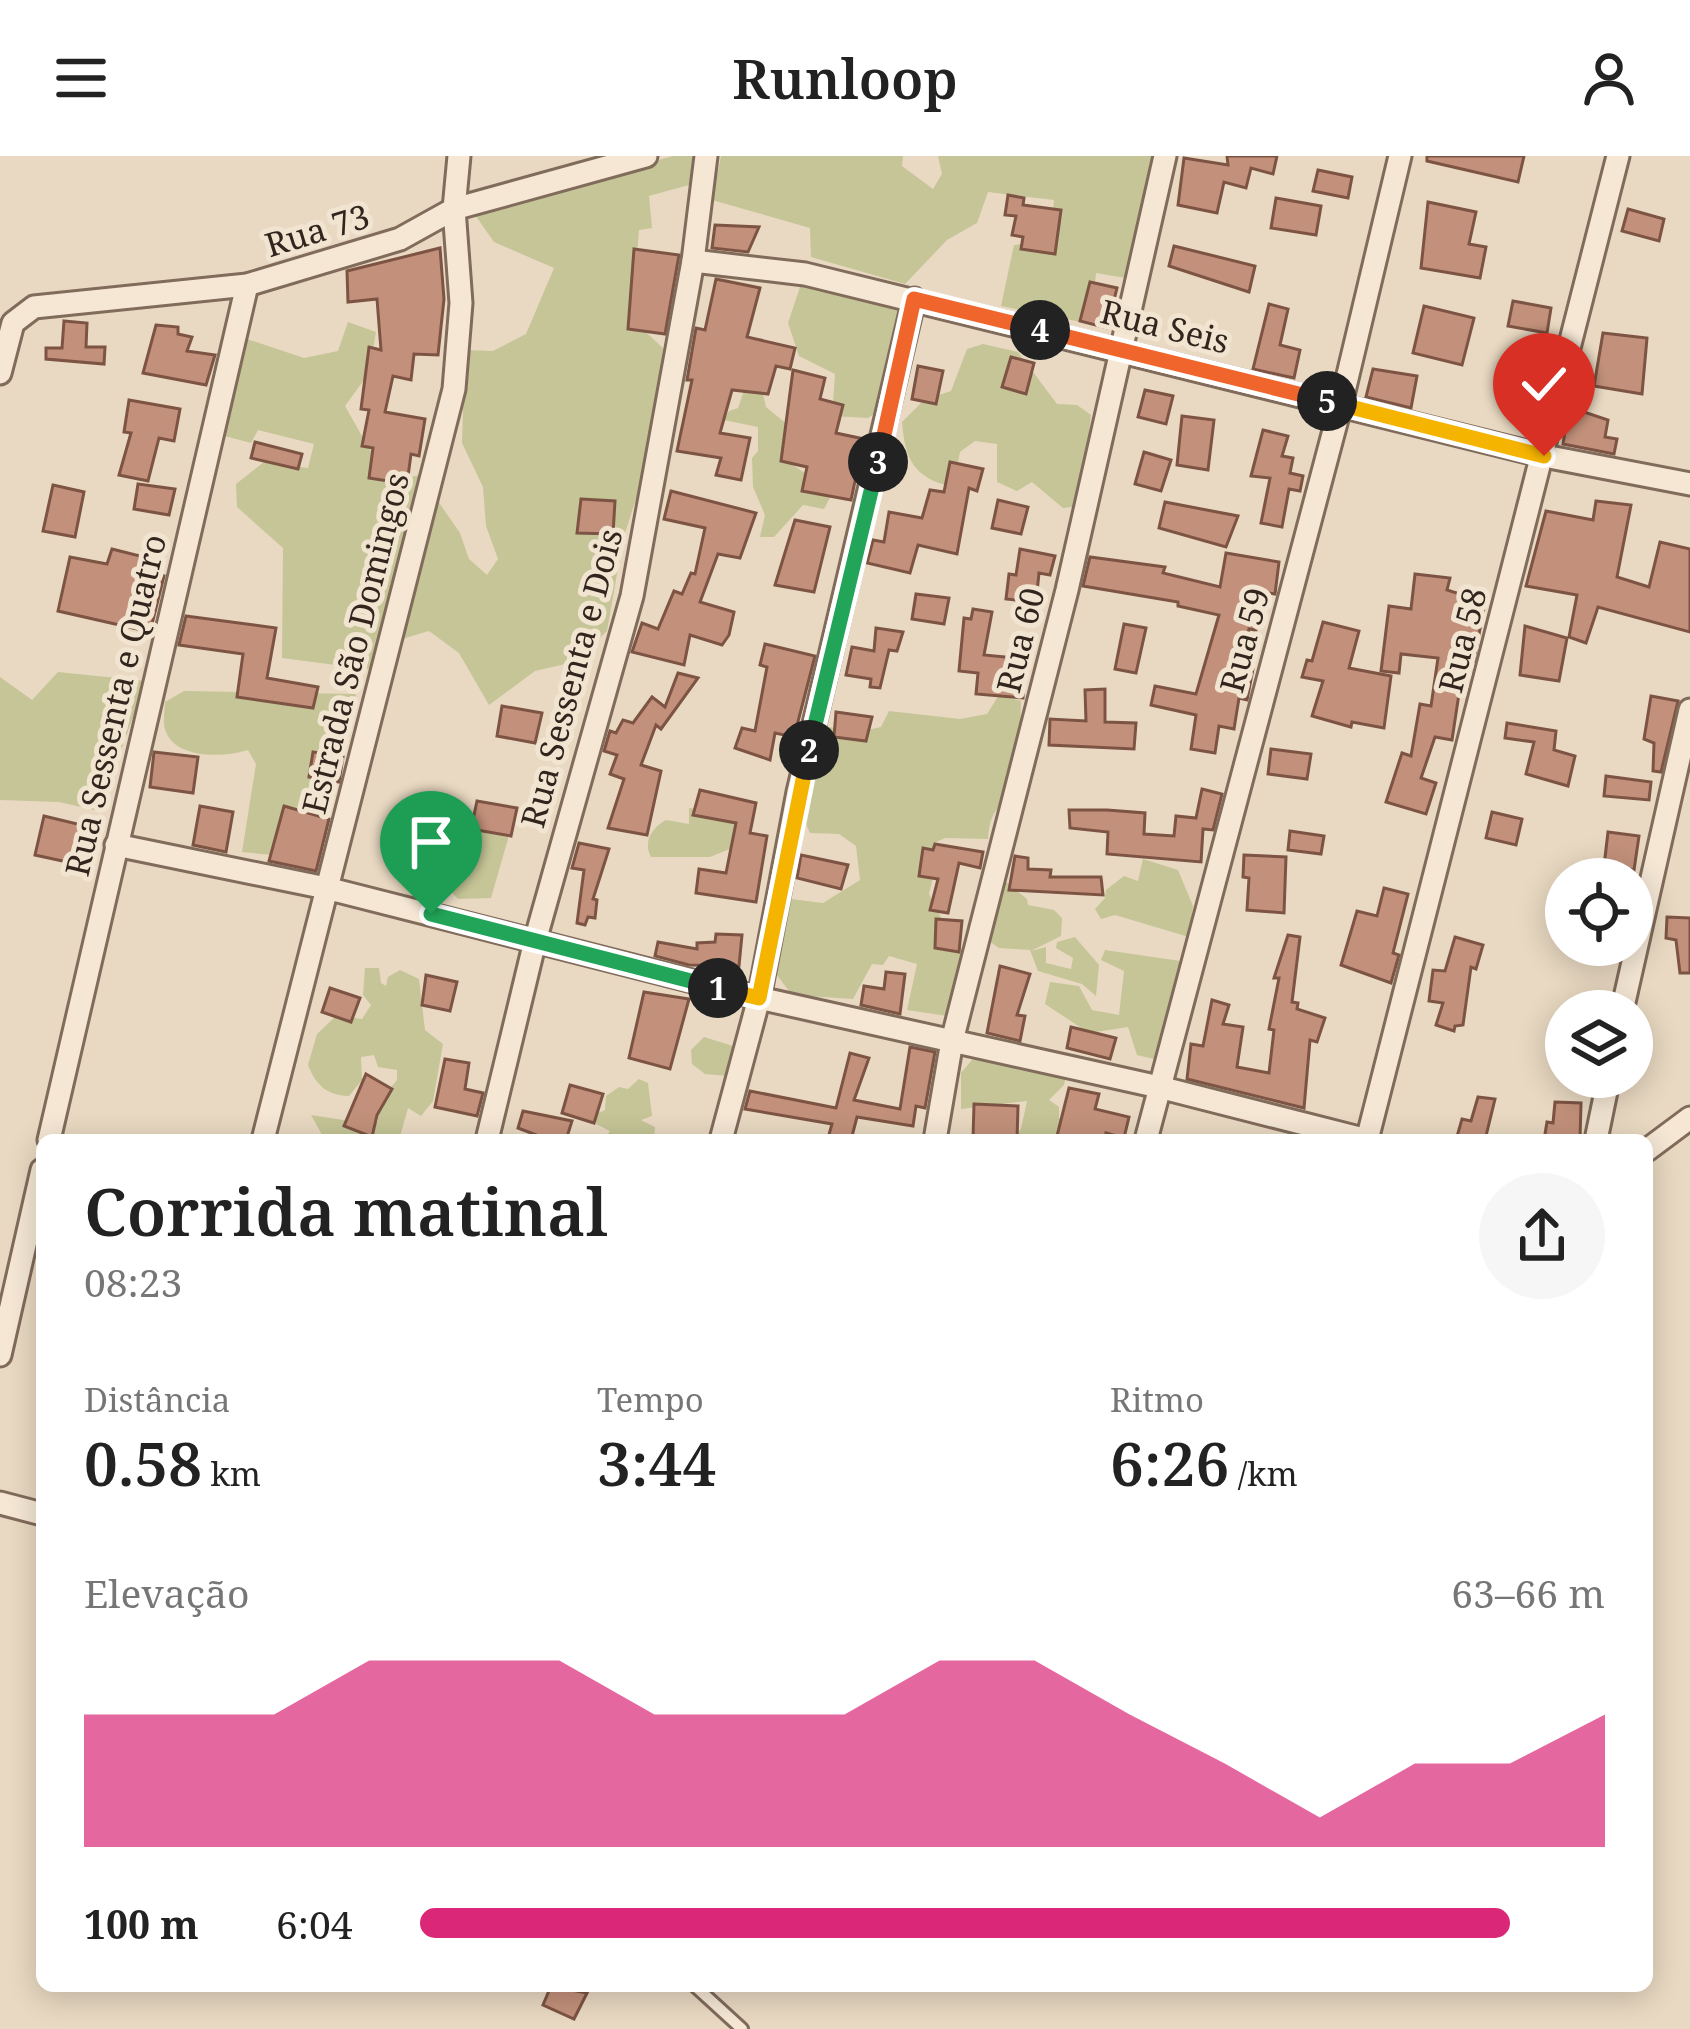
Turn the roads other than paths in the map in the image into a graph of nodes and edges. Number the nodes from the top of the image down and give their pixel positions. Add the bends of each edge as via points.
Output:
1 (459, 156) edge
2 (646, 156) edge
3 (706, 156) edge
4 (1165, 156) edge
5 (1400, 156) edge
6 (1618, 156) edge
7 (454, 209) junction
8 (693, 261) junction
9 (247, 285) junction
10 (914, 299) junction
11 (1121, 349) junction
12 (0, 373) edge
13 (1341, 404) junction
14 (1544, 456) junction
15 (1690, 484) edge
16 (1690, 710) edge
17 (116, 845) junction
18 (326, 888) junction
19 (535, 940) junction
20 (1627, 990) edge
21 (759, 998) junction
22 (952, 1041) junction
23 (1159, 1087) junction
24 (1605, 1098) edge
25 (1690, 1118) edge
26 (50, 1134) edge
27 (264, 1134) edge
28 (488, 1134) edge
29 (724, 1134) edge
30 (935, 1134) edge
31 (1147, 1134) edge
32 (1343, 1134) edge
33 (1369, 1134) edge
34 (1597, 1134) edge
35 (1653, 1146) edge
36 (36, 1197) edge
37 (0, 1355) edge
38 (0, 1503) edge
39 (36, 1512) edge
40 (701, 1992) edge
41 (742, 2029) edge

1 - 7 street, Estrada São Domingos
2 - 7 street, Rua 73
3 - 8 street, Rua Sessenta e Dois
4 - 11 street, Rua 60
5 - 13 street, Rua 59
6 - 14 street, Rua 58
7 - 9 street, Rua 73 via 400,239
7 - 18 street, Estrada São Domingos via 461,302 454,389
8 - 10 street, Rua Seis via 805,274
8 - 19 street, Rua Sessenta e Dois via 632,596
9 - 12 street, Rua 73 via 47,303 22,312
9 - 17 street, Rua Sessenta e Quatro
10 - 11 street, Rua Seis
10 - 21 street via 798,792
11 - 13 street, Rua Seis
11 - 22 street, Rua 60
13 - 14 street, Rua Seis
13 - 23 street, Rua 59
14 - 15 street, Rua Seis
14 - 33 street, Rua 58
16 - 20 street
17 - 18 street
17 - 26 street, Rua Sessenta e Quatro
18 - 19 street
18 - 27 street, Estrada São Domingos
19 - 21 street
19 - 28 street, Rua Sessenta e Dois
21 - 22 street
21 - 29 street
22 - 23 street
22 - 30 street, Rua 60
23 - 31 street, Rua 59
23 - 32 street
24 - 34 street
25 - 35 street
36 - 37 street
38 - 39 street
40 - 41 lane

